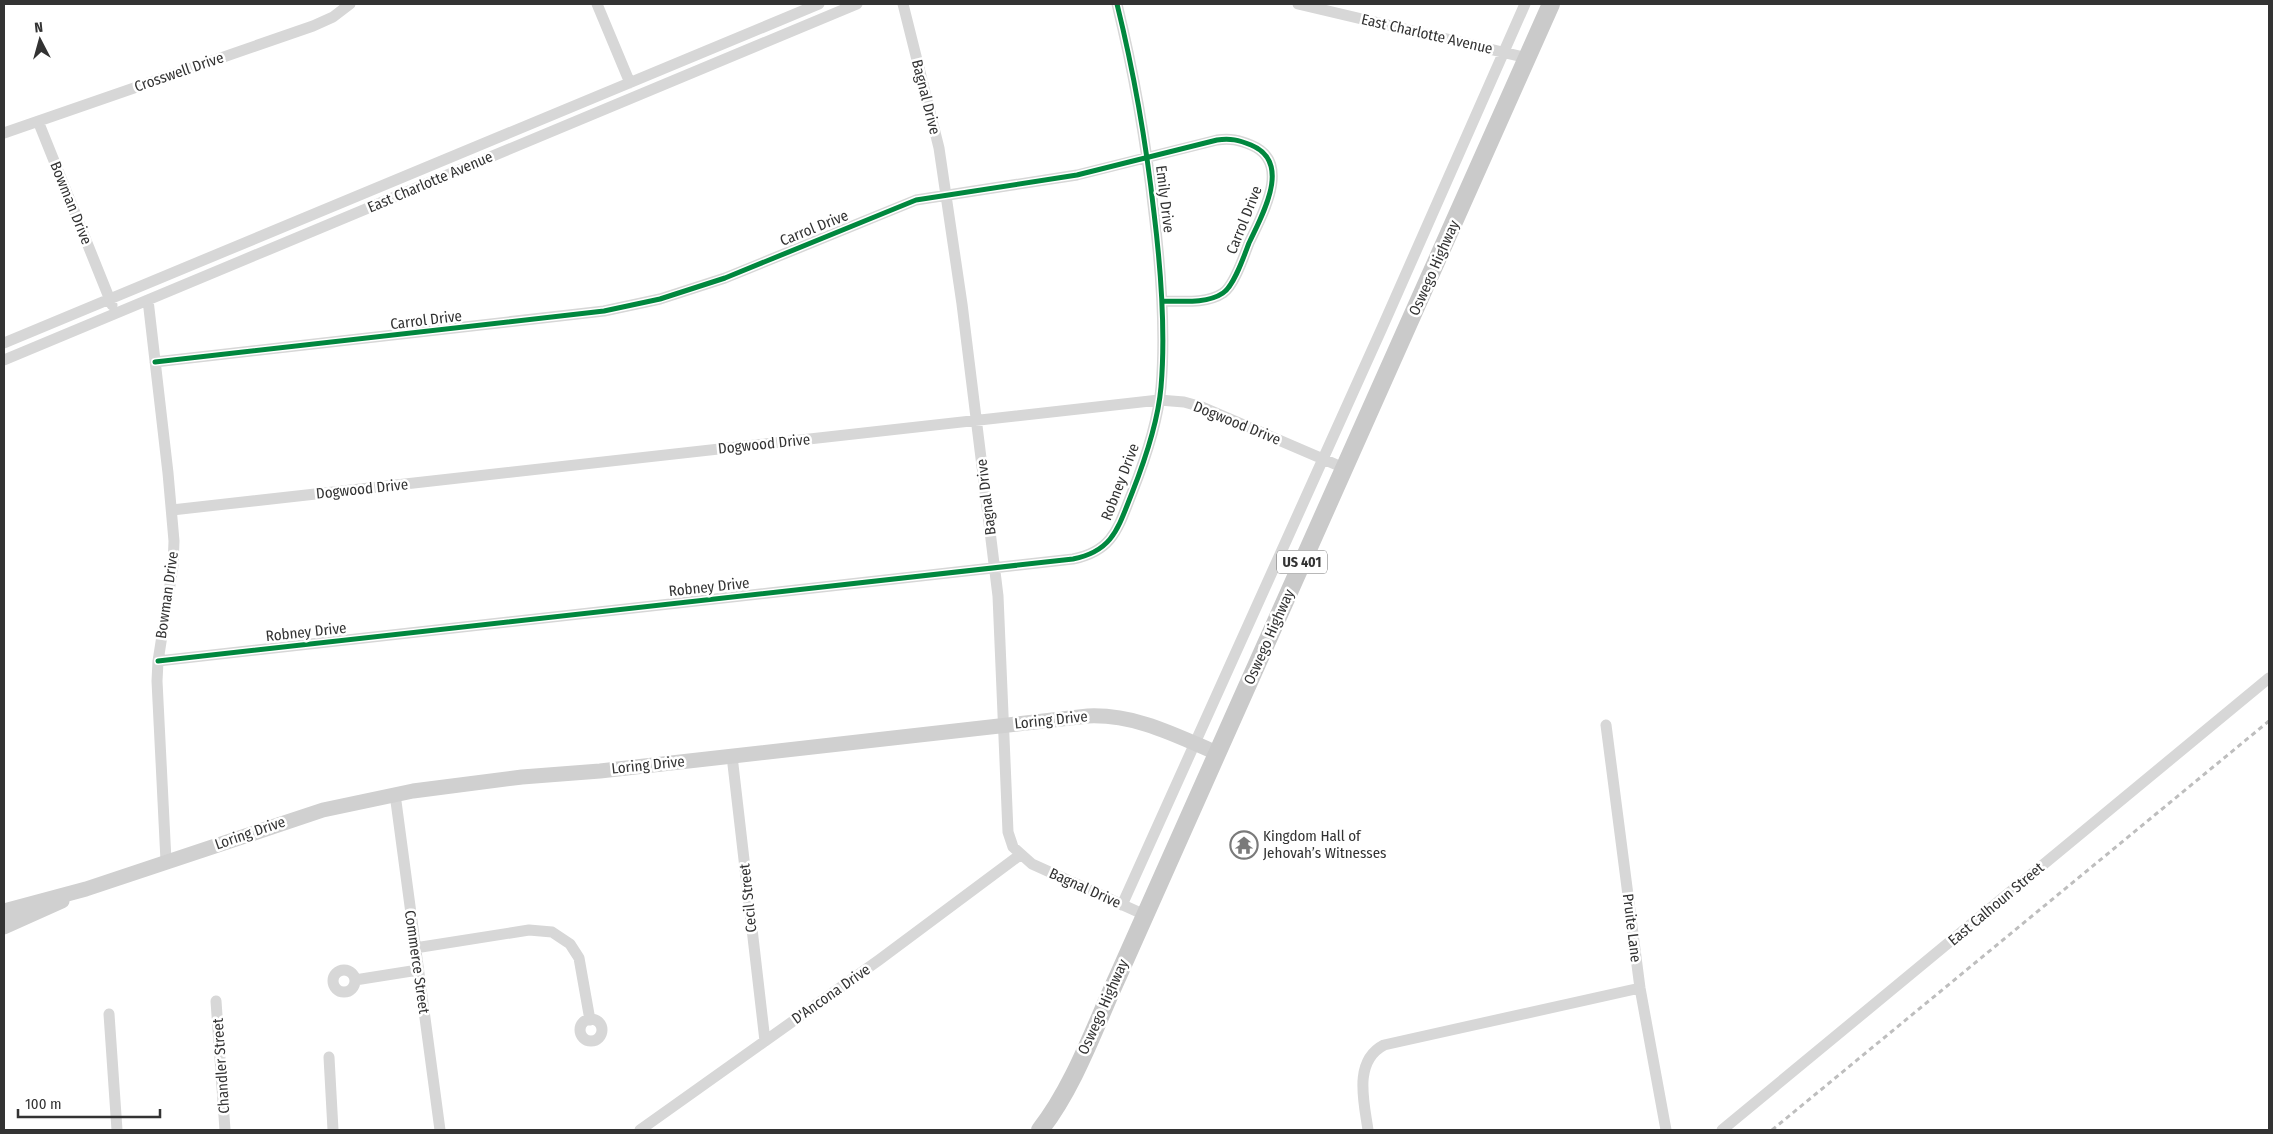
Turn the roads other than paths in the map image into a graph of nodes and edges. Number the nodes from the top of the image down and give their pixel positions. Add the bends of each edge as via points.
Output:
1 (350, 4) edge
2 (597, 4) edge
3 (819, 4) edge
4 (857, 4) edge
5 (903, 4) edge
6 (1117, 4) edge
7 (1298, 4) edge
8 (1525, 4) edge
9 (1551, 4) edge
10 (1503, 52) junction
11 (1527, 58) junction
12 (630, 83) junction
13 (38, 121) junction
14 (4, 133) edge
15 (1148, 158) junction
16 (947, 194) junction
17 (109, 299) junction
18 (148, 300) junction
19 (1162, 301) junction
20 (115, 314) junction
21 (4, 343) edge
22 (4, 360) edge
23 (155, 362) junction
24 (1159, 400) junction
25 (977, 421) junction
26 (1323, 458) junction
27 (1344, 468) junction
28 (172, 510) junction
29 (994, 568) junction
30 (158, 661) junction
31 (2269, 678) edge
32 (1004, 725) junction
33 (1606, 725) dead end
34 (1194, 744) junction
35 (1217, 753) junction
36 (732, 756) junction
37 (394, 794) junction
38 (1020, 855) junction
39 (166, 861) junction
40 (86, 889) junction
41 (1122, 904) junction
42 (4, 911) edge
43 (1145, 914) junction
44 (4, 926) edge
45 (415, 948) junction
46 (418, 970) junction
47 (355, 980) dead end
48 (1640, 988) junction
49 (216, 1001) dead end
50 (108, 1014) dead end
51 (590, 1020) dead end
52 (764, 1041) junction
53 (328, 1056) dead end
54 (116, 1130) edge
55 (225, 1130) edge
56 (333, 1130) edge
57 (440, 1130) edge
58 (640, 1130) edge
59 (1040, 1130) edge
60 (1368, 1130) edge
61 (1666, 1130) edge
62 (1722, 1130) edge

1 - 13 street, Crosswell Drive via 313,26
2 - 12 street
3 - 12 street, East Charlotte Avenue
4 - 18 street, East Charlotte Avenue
5 - 16 street, Bagnal Drive via 939,148
6 - 15 street, Emily Drive
7 - 10 street, East Charlotte Avenue
8 - 10 street, Oswego Highway
9 - 11 main road, Oswego Highway / US 401
10 - 11 street, East Charlotte Avenue
10 - 26 street, Oswego Highway
11 - 27 main road, Oswego Highway / US 401
12 - 17 street, East Charlotte Avenue
13 - 14 street, Crosswell Drive
13 - 17 street, Bowman Drive
15 - 16 street, Carrol Drive via 1078,175
15 - 19 street, Emily Drive
15 - 19 street, Carrol Drive via 1217,140 1234,139 1262,151 1273,174 1263,212 1226,291 1209,299
16 - 23 street, Carrol Drive via 916,200 725,278 634,306 562,317
16 - 25 street, Bagnal Drive
17 - 20 street, Bowman Drive
17 - 21 street, East Charlotte Avenue
18 - 20 street, East Charlotte Avenue
18 - 23 street, Bowman Drive
19 - 24 street, Emily Drive
20 - 22 street, East Charlotte Avenue
23 - 28 street, Bowman Drive
24 - 25 street, Dogwood Drive
24 - 26 street, Dogwood Drive via 1202,407
24 - 29 street, Robney Drive via 1138,476 1124,512 1106,543 1094,553 1084,556
25 - 28 street, Dogwood Drive
25 - 29 street, Bagnal Drive
26 - 27 street, Dogwood Drive
26 - 34 street, Oswego Highway
27 - 35 main road, Oswego Highway / US 401
28 - 30 street, Bowman Drive via 173,566
29 - 30 street, Robney Drive
29 - 32 street, Bagnal Drive
30 - 39 street, Bowman Drive via 157,706
31 - 62 street, East Calhoun Street
32 - 34 street, Loring Drive via 1110,715 1150,725
32 - 36 street, Loring Drive
32 - 38 street, Bagnal Drive via 1006,822 1010,840
33 - 48 street, Pruite Lane
34 - 35 street, Loring Drive
34 - 41 street, Oswego Highway
35 - 43 main road, Oswego Highway / US 401
36 - 37 street, Loring Drive via 522,777
36 - 52 street, Cecil Street
37 - 39 street, Loring Drive via 322,810
37 - 45 street, Commerce Street
38 - 41 street, Bagnal Drive via 1032,864
38 - 52 street, D'Ancona Drive
39 - 40 street, Loring Drive
40 - 42 street, Loring Drive
40 - 44 street, Loring Drive
41 - 43 street, Bagnal Drive
43 - 59 main road, Oswego Highway / US 401 via 1067,1086
45 - 46 street, Commerce Street
45 - 51 street via 529,930 552,932 570,944 579,958
46 - 47 street
46 - 57 street, Commerce Street
48 - 60 street via 1378,1048 1368,1060 1364,1073
48 - 61 street, Pruite Lane
49 - 55 street, Chandler Street
50 - 54 street
52 - 58 street, D'Ancona Drive
53 - 56 street

